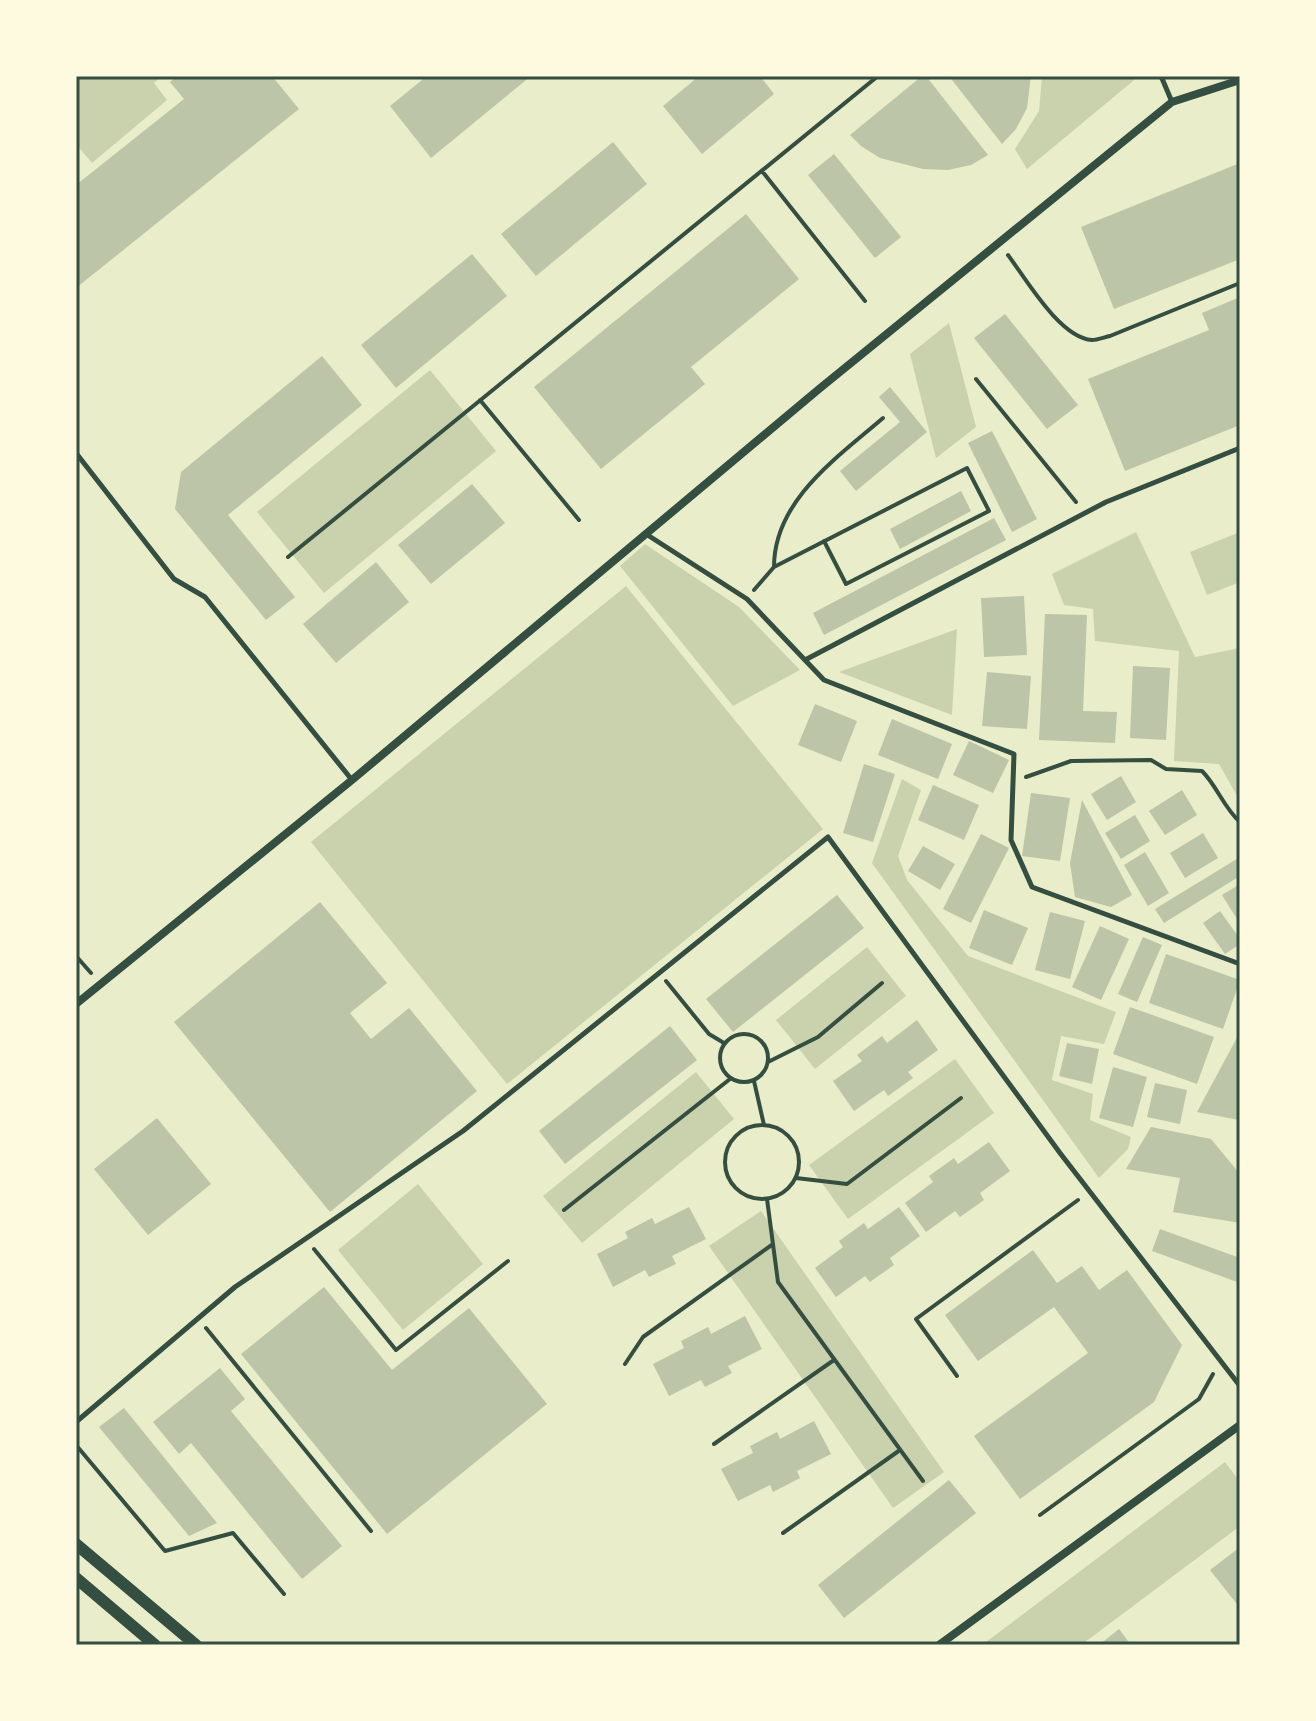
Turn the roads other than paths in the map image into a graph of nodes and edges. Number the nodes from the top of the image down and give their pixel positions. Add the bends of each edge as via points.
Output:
1 (1161, 76) edge
2 (1240, 80) edge
3 (1172, 102) junction
4 (1240, 448) edge
5 (76, 453) edge
6 (646, 534) junction
7 (805, 660) junction
8 (352, 780) junction
9 (1240, 964) edge
10 (76, 1004) edge
11 (1240, 1386) edge
12 (76, 1422) edge
13 (1240, 1425) edge
14 (76, 1544) edge
15 (76, 1578) edge
16 (155, 1645) edge
17 (196, 1645) edge
18 (939, 1645) edge

1 - 3 lane
2 - 3 street
3 - 6 street
4 - 7 lane via 1106,502
5 - 8 lane via 174,579 205,597
6 - 7 lane via 747,599
6 - 8 street
7 - 9 lane via 824,680 1014,754 1011,840 1032,887
8 - 10 street
11 - 12 lane via 828,837 463,1131 235,1287
13 - 18 street
14 - 17 street
15 - 16 street

